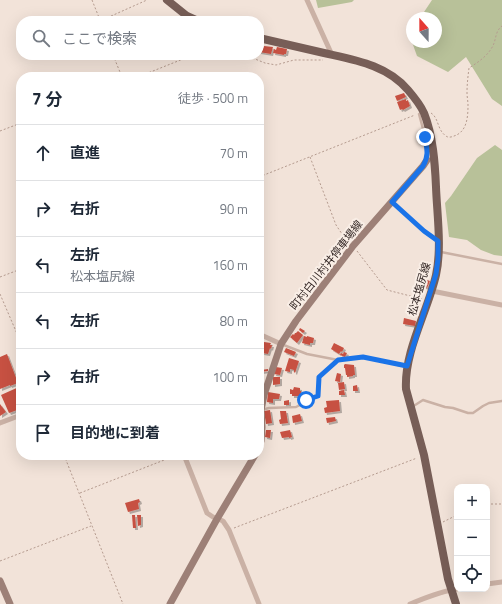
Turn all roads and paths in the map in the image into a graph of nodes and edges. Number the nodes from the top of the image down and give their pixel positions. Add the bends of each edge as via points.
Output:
1 (92, 0) edge
2 (147, 0) edge
3 (167, 0) edge
4 (307, 0) edge
5 (98, 16) edge
6 (111, 16) edge
7 (187, 16) edge
8 (502, 26) edge
9 (264, 39) edge
10 (329, 58) junction
11 (115, 60) edge
12 (180, 60) edge
13 (259, 60) edge
14 (120, 72) edge
15 (150, 72) edge
16 (421, 113) junction
17 (16, 125) edge
18 (0, 131) edge
19 (310, 157) junction
20 (427, 160) joint
21 (264, 175) edge
22 (392, 202) junction
23 (438, 241) junction
24 (353, 246) junction
25 (438, 252) junction
26 (502, 264) edge
27 (16, 271) edge
28 (0, 277) edge
29 (432, 291) junction
30 (0, 294) edge
31 (428, 300) junction
32 (502, 305) edge
33 (16, 331) edge
34 (264, 336) edge
35 (281, 344) junction
36 (338, 360) junction
37 (407, 366) junction
38 (264, 395) edge
39 (502, 401) edge
40 (411, 407) junction
41 (264, 409) edge
42 (16, 417) edge
43 (0, 423) edge
44 (424, 455) junction
45 (66, 460) edge
46 (164, 460) edge
47 (186, 460) edge
48 (253, 460) edge
49 (79, 494) junction
50 (490, 504) edge
51 (502, 504) edge
52 (454, 516) edge
53 (217, 519) junction
54 (437, 524) junction
55 (92, 526) junction
56 (229, 530) junction
57 (0, 561) edge
58 (0, 581) edge
59 (502, 582) edge
60 (490, 584) edge
61 (454, 589) edge
62 (454, 592) edge
63 (10, 604) edge
64 (123, 604) edge
65 (170, 604) edge
66 (259, 604) edge
67 (410, 604) edge
68 (456, 604) edge

1 - 5 path
2 - 6 path
3 - 7 main road
4 - 10 street
8 - 16 path via 498,29 492,48 479,62 469,68 464,130 451,138 440,129 432,113
9 - 10 main road, 松本塩尻線
10 - 13 path via 294,60 276,65
10 - 16 main road, 松本塩尻線 via 367,63 392,75 415,97
11 - 14 path
12 - 15 path
16 - 19 path
16 - 20 lane, 町村白川村井停車場線
16 - 23 main road, 松本塩尻線 via 429,128 434,152
17 - 18 path
19 - 21 path
19 - 24 path via 336,225
20 - 22 main road, 町村白川村井停車場線
22 - 23 path
22 - 24 main road, 町村白川村井停車場線
23 - 25 main road, 松本塩尻線
24 - 31 path via 387,290
24 - 35 main road, 町村白川村井停車場線
25 - 26 lane
25 - 29 main road, 松本塩尻線
27 - 28 path
29 - 31 main road, 松本塩尻線
29 - 32 street
30 - 33 path
31 - 37 main road, 松本塩尻線
34 - 35 street
35 - 36 lane via 307,354
35 - 38 main road, 町村白川村井停車場線
36 - 37 lane via 363,357
36 - 41 lane via 319,377 318,396 296,407
37 - 40 main road, 松本塩尻線 via 406,389
39 - 40 lane via 489,403 468,414 423,400
40 - 44 main road, 松本塩尻線
42 - 43 street
44 - 54 main road, 松本塩尻線
44 - 56 path
45 - 49 path
46 - 49 path
47 - 53 street via 207,513
48 - 53 main road
49 - 55 path
50 - 51 path
52 - 54 path
53 - 56 street via 223,521
53 - 65 main road
54 - 61 main road, 松本塩尻線 via 448,579
55 - 57 path
55 - 64 path
56 - 66 street
58 - 63 main road
59 - 60 street
61 - 67 street
62 - 68 main road, 松本塩尻線

